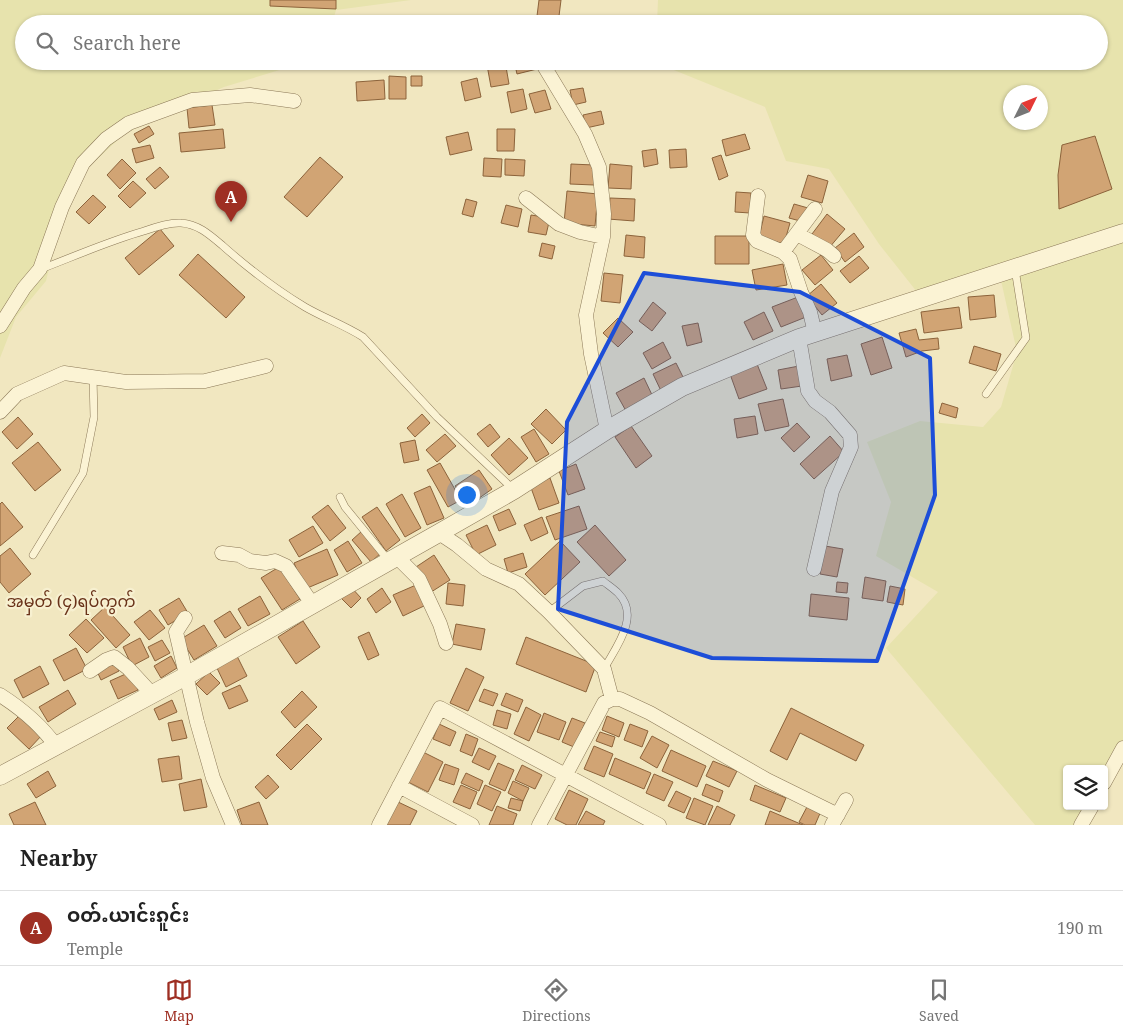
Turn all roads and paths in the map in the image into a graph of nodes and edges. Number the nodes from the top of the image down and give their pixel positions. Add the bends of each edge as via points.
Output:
1 (547, 70) edge
2 (294, 101) dead end
3 (758, 196) dead end
4 (526, 198) dead end
5 (815, 209) dead end
6 (1123, 233) edge
7 (796, 234) junction
8 (603, 237) junction
9 (783, 252) junction
10 (834, 256) dead end
11 (1015, 268) junction
12 (40, 269) junction
13 (0, 326) edge
14 (807, 335) junction
15 (266, 366) dead end
16 (94, 378) junction
17 (986, 394) dead end
18 (0, 412) edge
19 (607, 430) junction
20 (514, 490) junction
21 (340, 497) dead end
22 (438, 533) junction
23 (222, 553) dead end
24 (33, 556) dead end
25 (393, 559) junction
26 (814, 569) dead end
27 (313, 605) junction
28 (549, 612) junction
29 (185, 618) dead end
30 (446, 643) dead end
31 (604, 669) junction
32 (90, 671) dead end
33 (186, 676) junction
34 (152, 694) junction
35 (0, 696) edge
36 (612, 699) junction
37 (56, 746) junction
38 (1123, 748) edge
39 (565, 775) junction
40 (0, 776) edge
41 (1108, 776) edge
42 (399, 786) junction
43 (846, 800) dead end
44 (1090, 810) edge
45 (835, 820) edge
46 (233, 825) edge
47 (379, 825) edge
48 (472, 825) edge
49 (539, 825) edge
50 (660, 825) edge
51 (1082, 825) edge

1 - 8 street via 599,167
2 - 12 street via 250,95 192,100 129,124 106,139 83,163 62,207
3 - 9 street via 753,235 757,241
4 - 8 street via 560,224
5 - 7 street
6 - 11 street
7 - 9 street
7 - 10 street
8 - 19 street via 586,315
9 - 14 street via 790,259 810,312
11 - 14 street
11 - 17 lane via 1026,338
12 - 13 street
12 - 20 lane via 158,226 178,222 194,225 268,283 362,337 437,417
14 - 19 street via 682,387
14 - 26 street via 808,391 850,435 851,447 832,491
15 - 16 street via 205,381 126,382
16 - 18 street via 64,373 17,394
16 - 24 lane via 94,417 83,473
19 - 20 street
20 - 22 street
21 - 25 lane via 345,507
22 - 25 street
22 - 28 street via 486,569 520,584
23 - 27 street via 239,555 250,561 276,561 286,566
25 - 27 street
25 - 30 street via 419,579
27 - 33 street
28 - 31 street
28 - 31 lane via 582,586 602,581 620,594 628,621
29 - 33 street via 176,632
31 - 36 street
32 - 34 street via 114,658
33 - 34 street
33 - 46 street via 213,778
34 - 37 street
35 - 37 street via 19,707
36 - 39 street via 604,703
36 - 45 street via 620,698 650,713
37 - 40 street
38 - 41 street
39 - 42 street via 440,708
39 - 49 street
39 - 50 street
42 - 47 street
42 - 48 street
43 - 45 street
44 - 51 street

